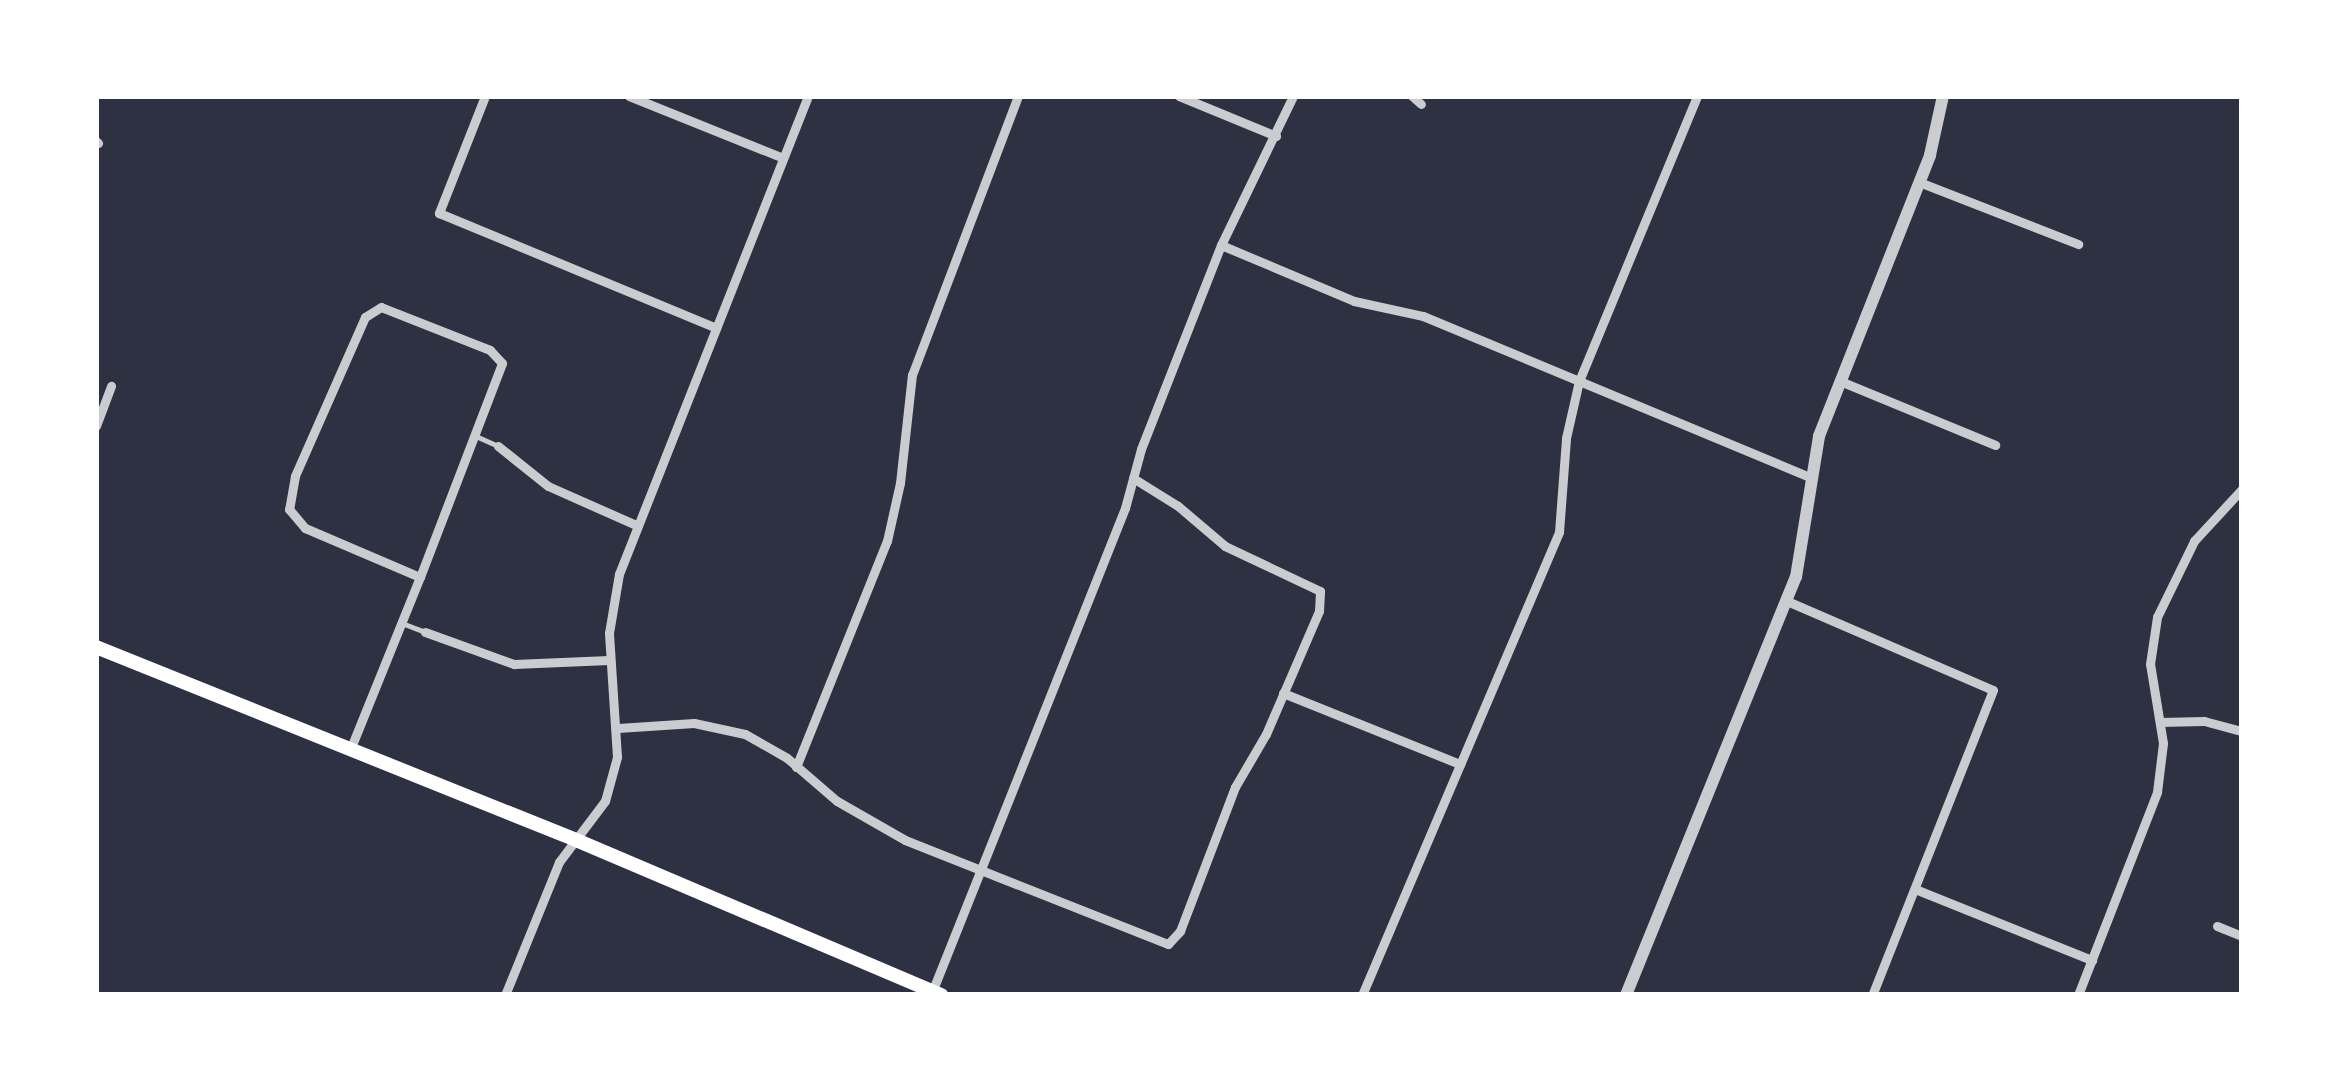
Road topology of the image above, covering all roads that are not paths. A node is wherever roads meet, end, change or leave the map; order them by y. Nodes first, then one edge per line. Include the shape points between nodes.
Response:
1 (485, 96) edge
2 (629, 96) edge
3 (808, 96) edge
4 (1018, 96) edge
5 (1179, 96) edge
6 (1293, 96) edge
7 (1697, 96) edge
8 (1943, 96) edge
9 (1276, 136) junction
10 (783, 158) junction
11 (1919, 182) junction
12 (1221, 244) junction
13 (2078, 244) dead end
14 (716, 328) junction
15 (1839, 380) junction
16 (1579, 381) junction
17 (111, 386) dead end
18 (96, 427) edge
19 (475, 435) junction
20 (498, 446) joint
21 (1995, 446) dead end
22 (1133, 478) junction
23 (1812, 478) junction
24 (2242, 489) edge
25 (637, 525) junction
26 (421, 578) junction
27 (1787, 601) junction
28 (402, 623) junction
29 (425, 632) joint
30 (96, 647) edge
31 (609, 660) junction
32 (1283, 694) junction
33 (2160, 722) junction
34 (618, 728) junction
35 (2242, 731) edge
36 (350, 750) junction
37 (1460, 764) junction
38 (796, 767) junction
39 (576, 840) junction
40 (982, 867) junction
41 (1916, 889) junction
42 (2217, 926) dead end
43 (2242, 936) edge
44 (2092, 960) junction
45 (937, 993) edge
46 (506, 995) edge
47 (1362, 995) edge
48 (1626, 995) edge
49 (1872, 995) edge
50 (2078, 995) edge

1 - 14 street via 439,213
2 - 10 street
3 - 10 street
4 - 38 street via 912,375 887,541
5 - 9 street
6 - 9 street
7 - 16 street
8 - 11 street
9 - 12 street
10 - 14 street
11 - 13 street
11 - 15 street
12 - 16 street
12 - 22 street
14 - 25 street
15 - 21 street
15 - 23 street
16 - 23 street
16 - 37 street via 1559,532
17 - 18 street
19 - 20 lane
19 - 26 street
19 - 26 street via 501,371 499,355 392,308 371,310 303,456 289,509 305,528
20 - 25 street via 548,486
22 - 32 street via 1225,546 1320,591
22 - 40 street
23 - 27 street
24 - 33 street via 2194,541 2157,617 2150,664
25 - 31 street via 613,603
26 - 28 street
27 - 41 street via 1993,690
27 - 48 street
28 - 29 lane
28 - 36 street
29 - 31 street via 514,664
30 - 36 main road
31 - 34 street
32 - 37 street
32 - 40 street via 1168,944
33 - 35 street
33 - 44 street via 2157,792
34 - 38 street via 718,725 768,745
34 - 39 street via 605,801
36 - 39 main road
37 - 47 street
38 - 40 street via 870,822
39 - 45 main road
39 - 46 street via 557,866
40 - 45 street
41 - 44 street
41 - 49 street
42 - 43 street
44 - 50 street

